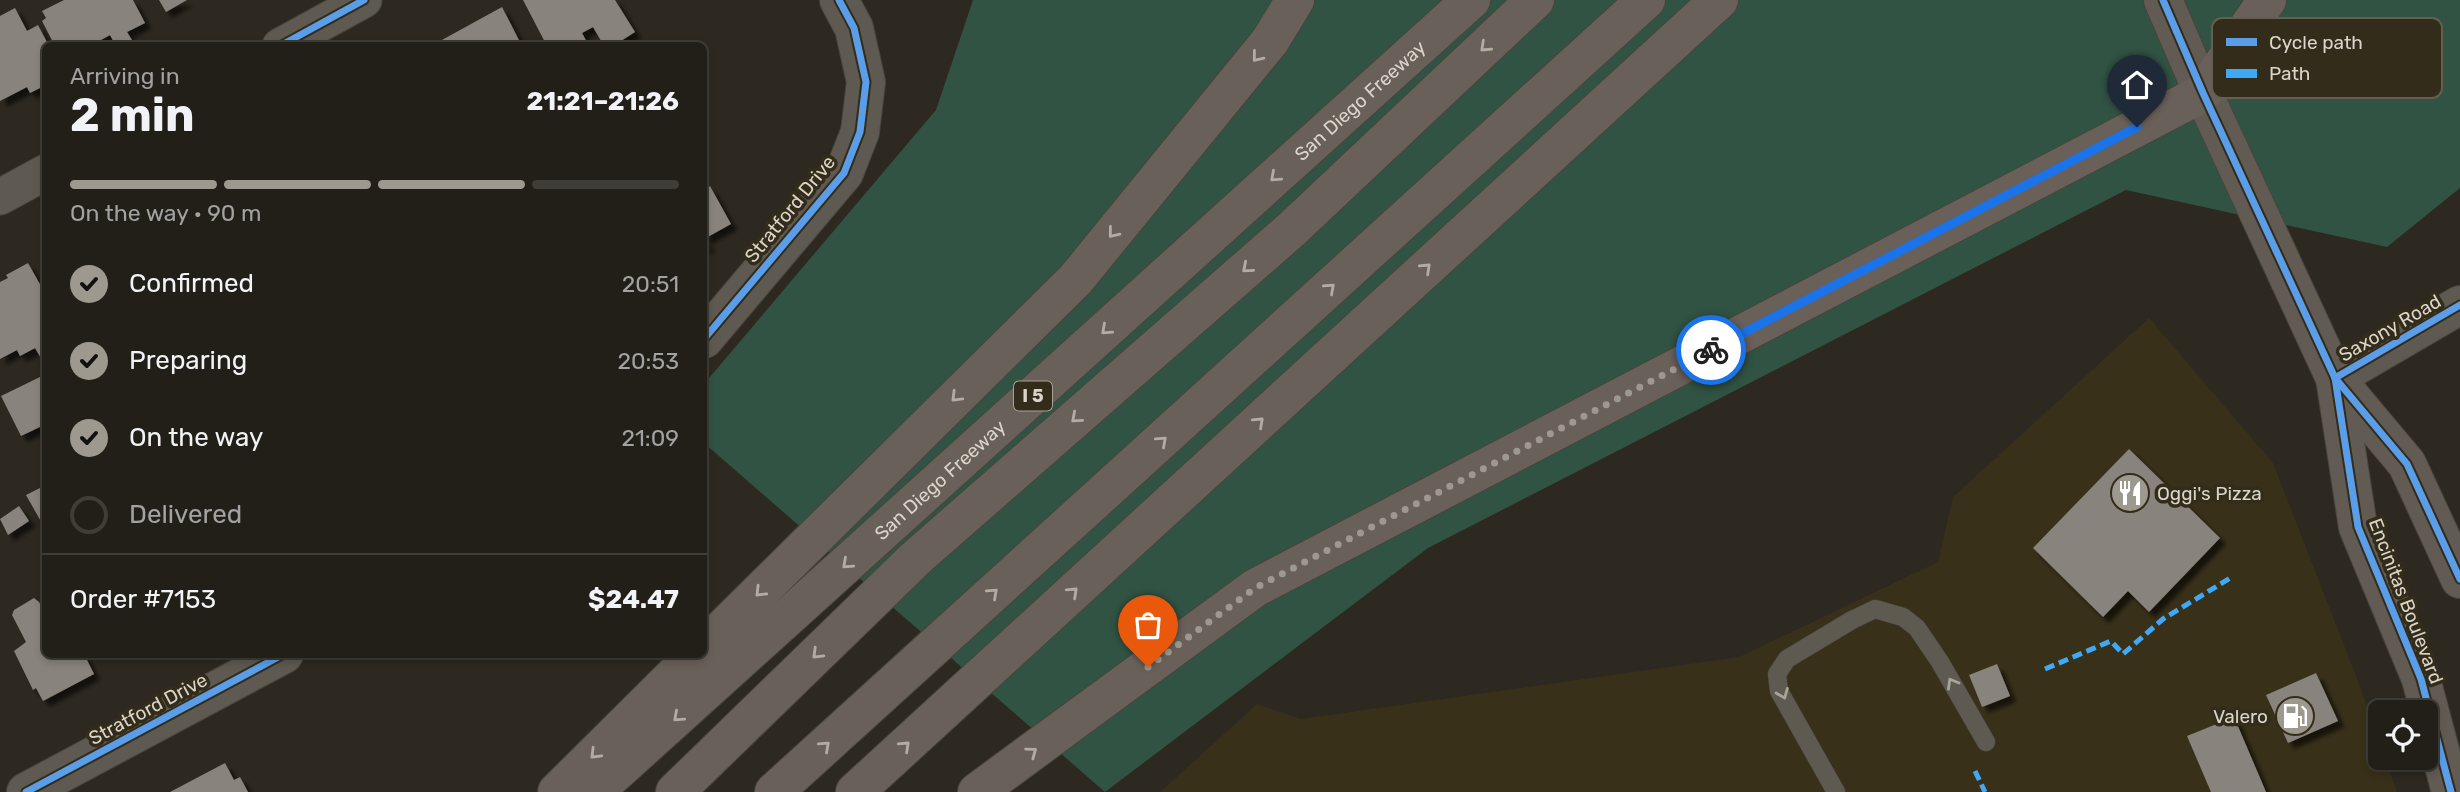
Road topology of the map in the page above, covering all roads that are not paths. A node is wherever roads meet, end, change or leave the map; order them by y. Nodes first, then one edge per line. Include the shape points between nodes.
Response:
1 (364, 0) edge
2 (839, 0) edge
3 (1295, 0) edge
4 (1471, 0) edge
5 (1535, 0) edge
6 (1646, 0) edge
7 (1718, 0) edge
8 (2163, 0) edge
9 (2267, 0) edge
10 (2255, 18) edge
11 (287, 42) edge
12 (2212, 80) edge
13 (2203, 93) junction
14 (42, 174) edge
15 (0, 197) edge
16 (2460, 305) edge
17 (707, 335) edge
18 (2335, 378) junction
19 (2460, 579) edge
20 (707, 644) edge
21 (277, 658) edge
22 (692, 658) edge
23 (1986, 742) dead end
24 (26, 792) edge
25 (557, 792) edge
26 (594, 792) edge
27 (675, 792) edge
28 (774, 792) edge
29 (855, 792) edge
30 (977, 792) edge
31 (1836, 792) edge
32 (2451, 792) edge

1 - 11 street
2 - 17 street, Stratford Drive via 854,28 866,82 860,132 844,173
3 -> 20 highway via 1270,41 1076,279
4 -> 26 highway, San Diego Freeway / I 5
5 -> 27 highway via 1292,229 916,558
28 -> 6 highway
29 -> 7 highway
8 - 13 main road, Encinitas Boulevard
9 - 10 highway
12 - 13 highway
13 - 18 main road, Encinitas Boulevard
30 -> 13 highway via 1255,588
14 - 15 street
16 - 18 street, Saxony Road
18 - 19 main road, Encinitas Boulevard via 2407,464
18 - 32 main road, Encinitas Boulevard via 2358,527 2421,678
21 - 24 street, Stratford Drive
22 -> 25 highway
23 -> 31 lane via 1917,628 1903,617 1875,609 1787,659 1777,674 1779,691

